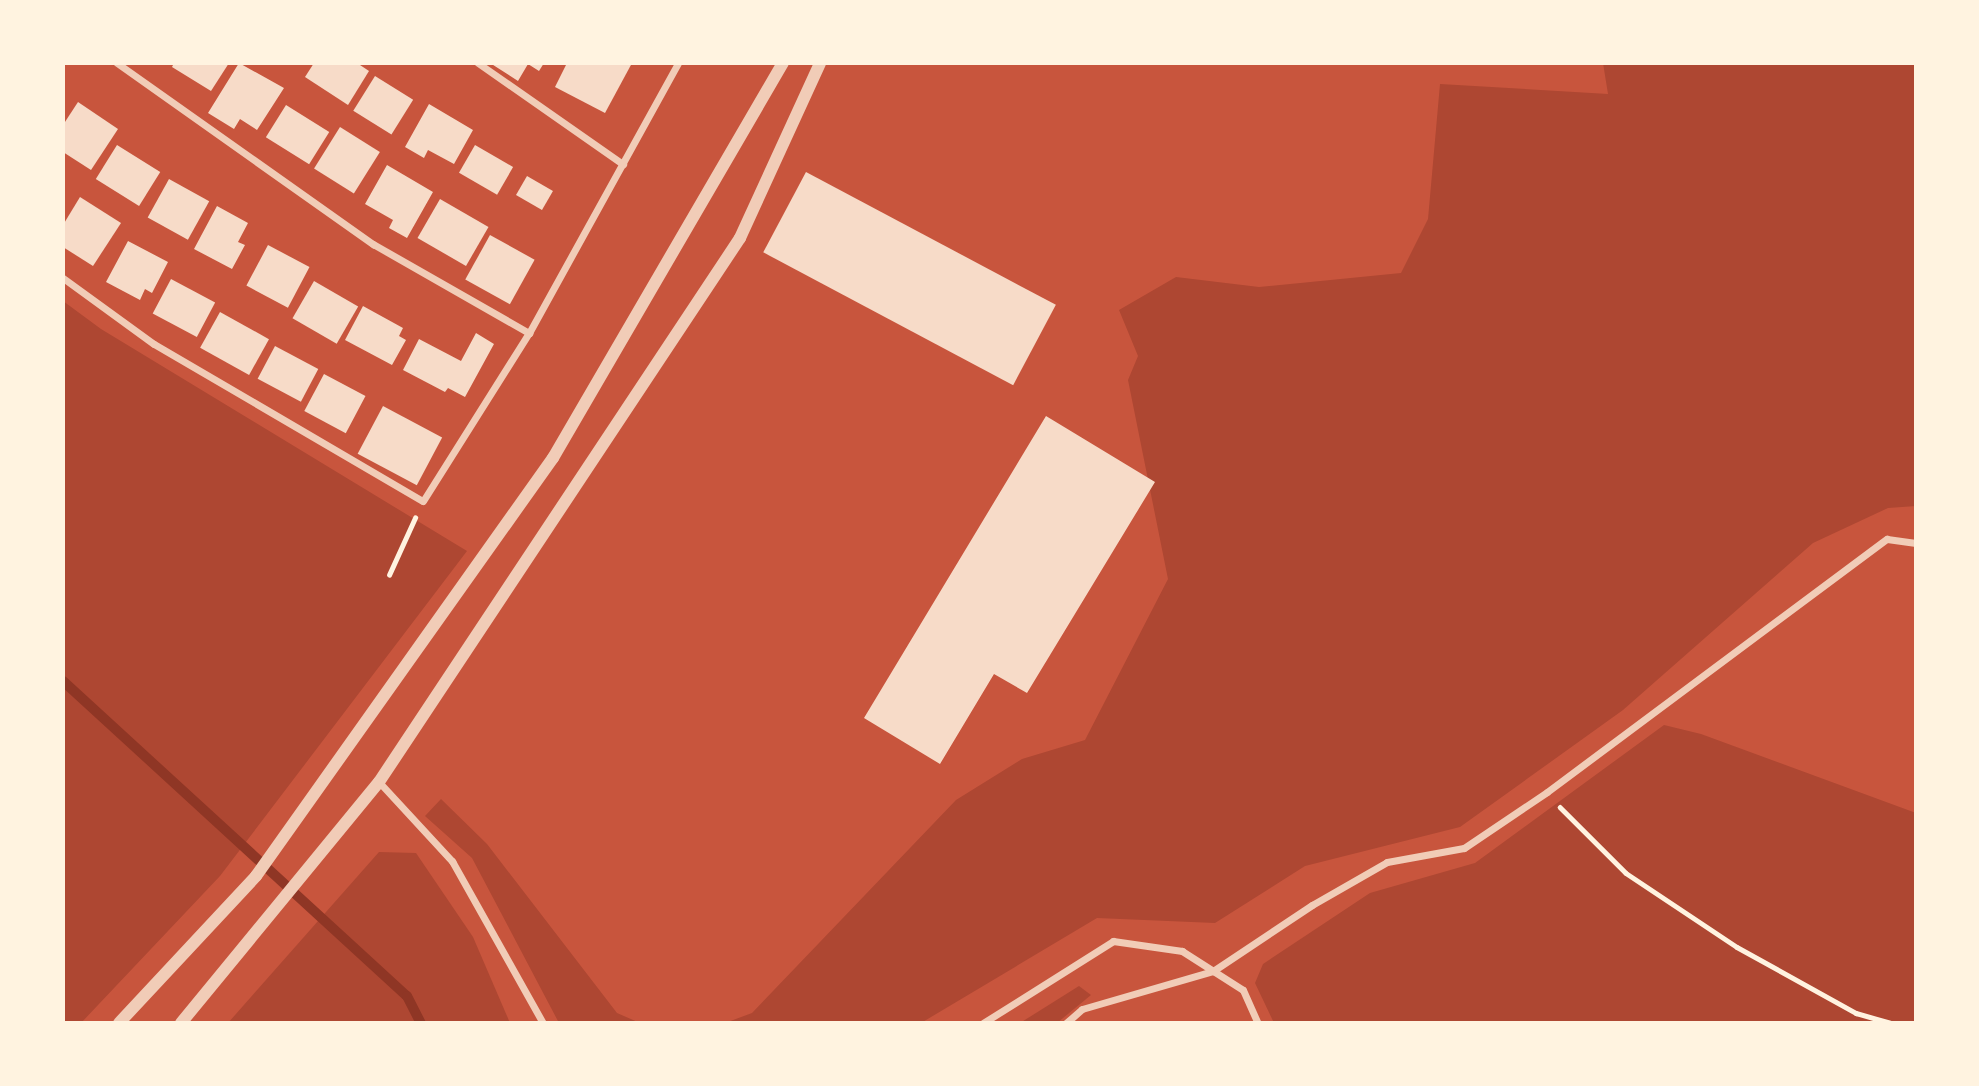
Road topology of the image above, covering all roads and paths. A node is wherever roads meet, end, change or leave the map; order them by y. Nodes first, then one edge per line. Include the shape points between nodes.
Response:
1 (117, 63) edge
2 (478, 63) edge
3 (678, 63) edge
4 (783, 63) edge
5 (820, 63) edge
6 (623, 164) junction
7 (63, 278) edge
8 (529, 333) junction
9 (423, 501) junction
10 (1916, 543) edge
11 (389, 575) dead end
12 (379, 782) junction
13 (1547, 792) junction
14 (1213, 971) junction
15 (119, 1023) edge
16 (181, 1023) edge
17 (542, 1023) edge
18 (983, 1023) edge
19 (1066, 1023) edge
20 (1258, 1023) edge
21 (1890, 1023) edge

1 - 8 street via 373,244
2 - 6 street
3 - 6 street
4 - 15 street via 553,458 256,876
5 - 12 street via 740,238
6 - 8 street
7 - 9 street via 154,344
8 - 9 street
9 - 11 path
10 - 13 street via 1887,539
12 - 16 street
12 - 17 street via 452,861
13 - 14 street via 1464,848 1387,862
13 - 21 path via 1626,873 1737,947 1856,1013
14 - 18 street via 1182,951 1113,941
14 - 19 street via 1082,1009
14 - 20 street via 1243,990

